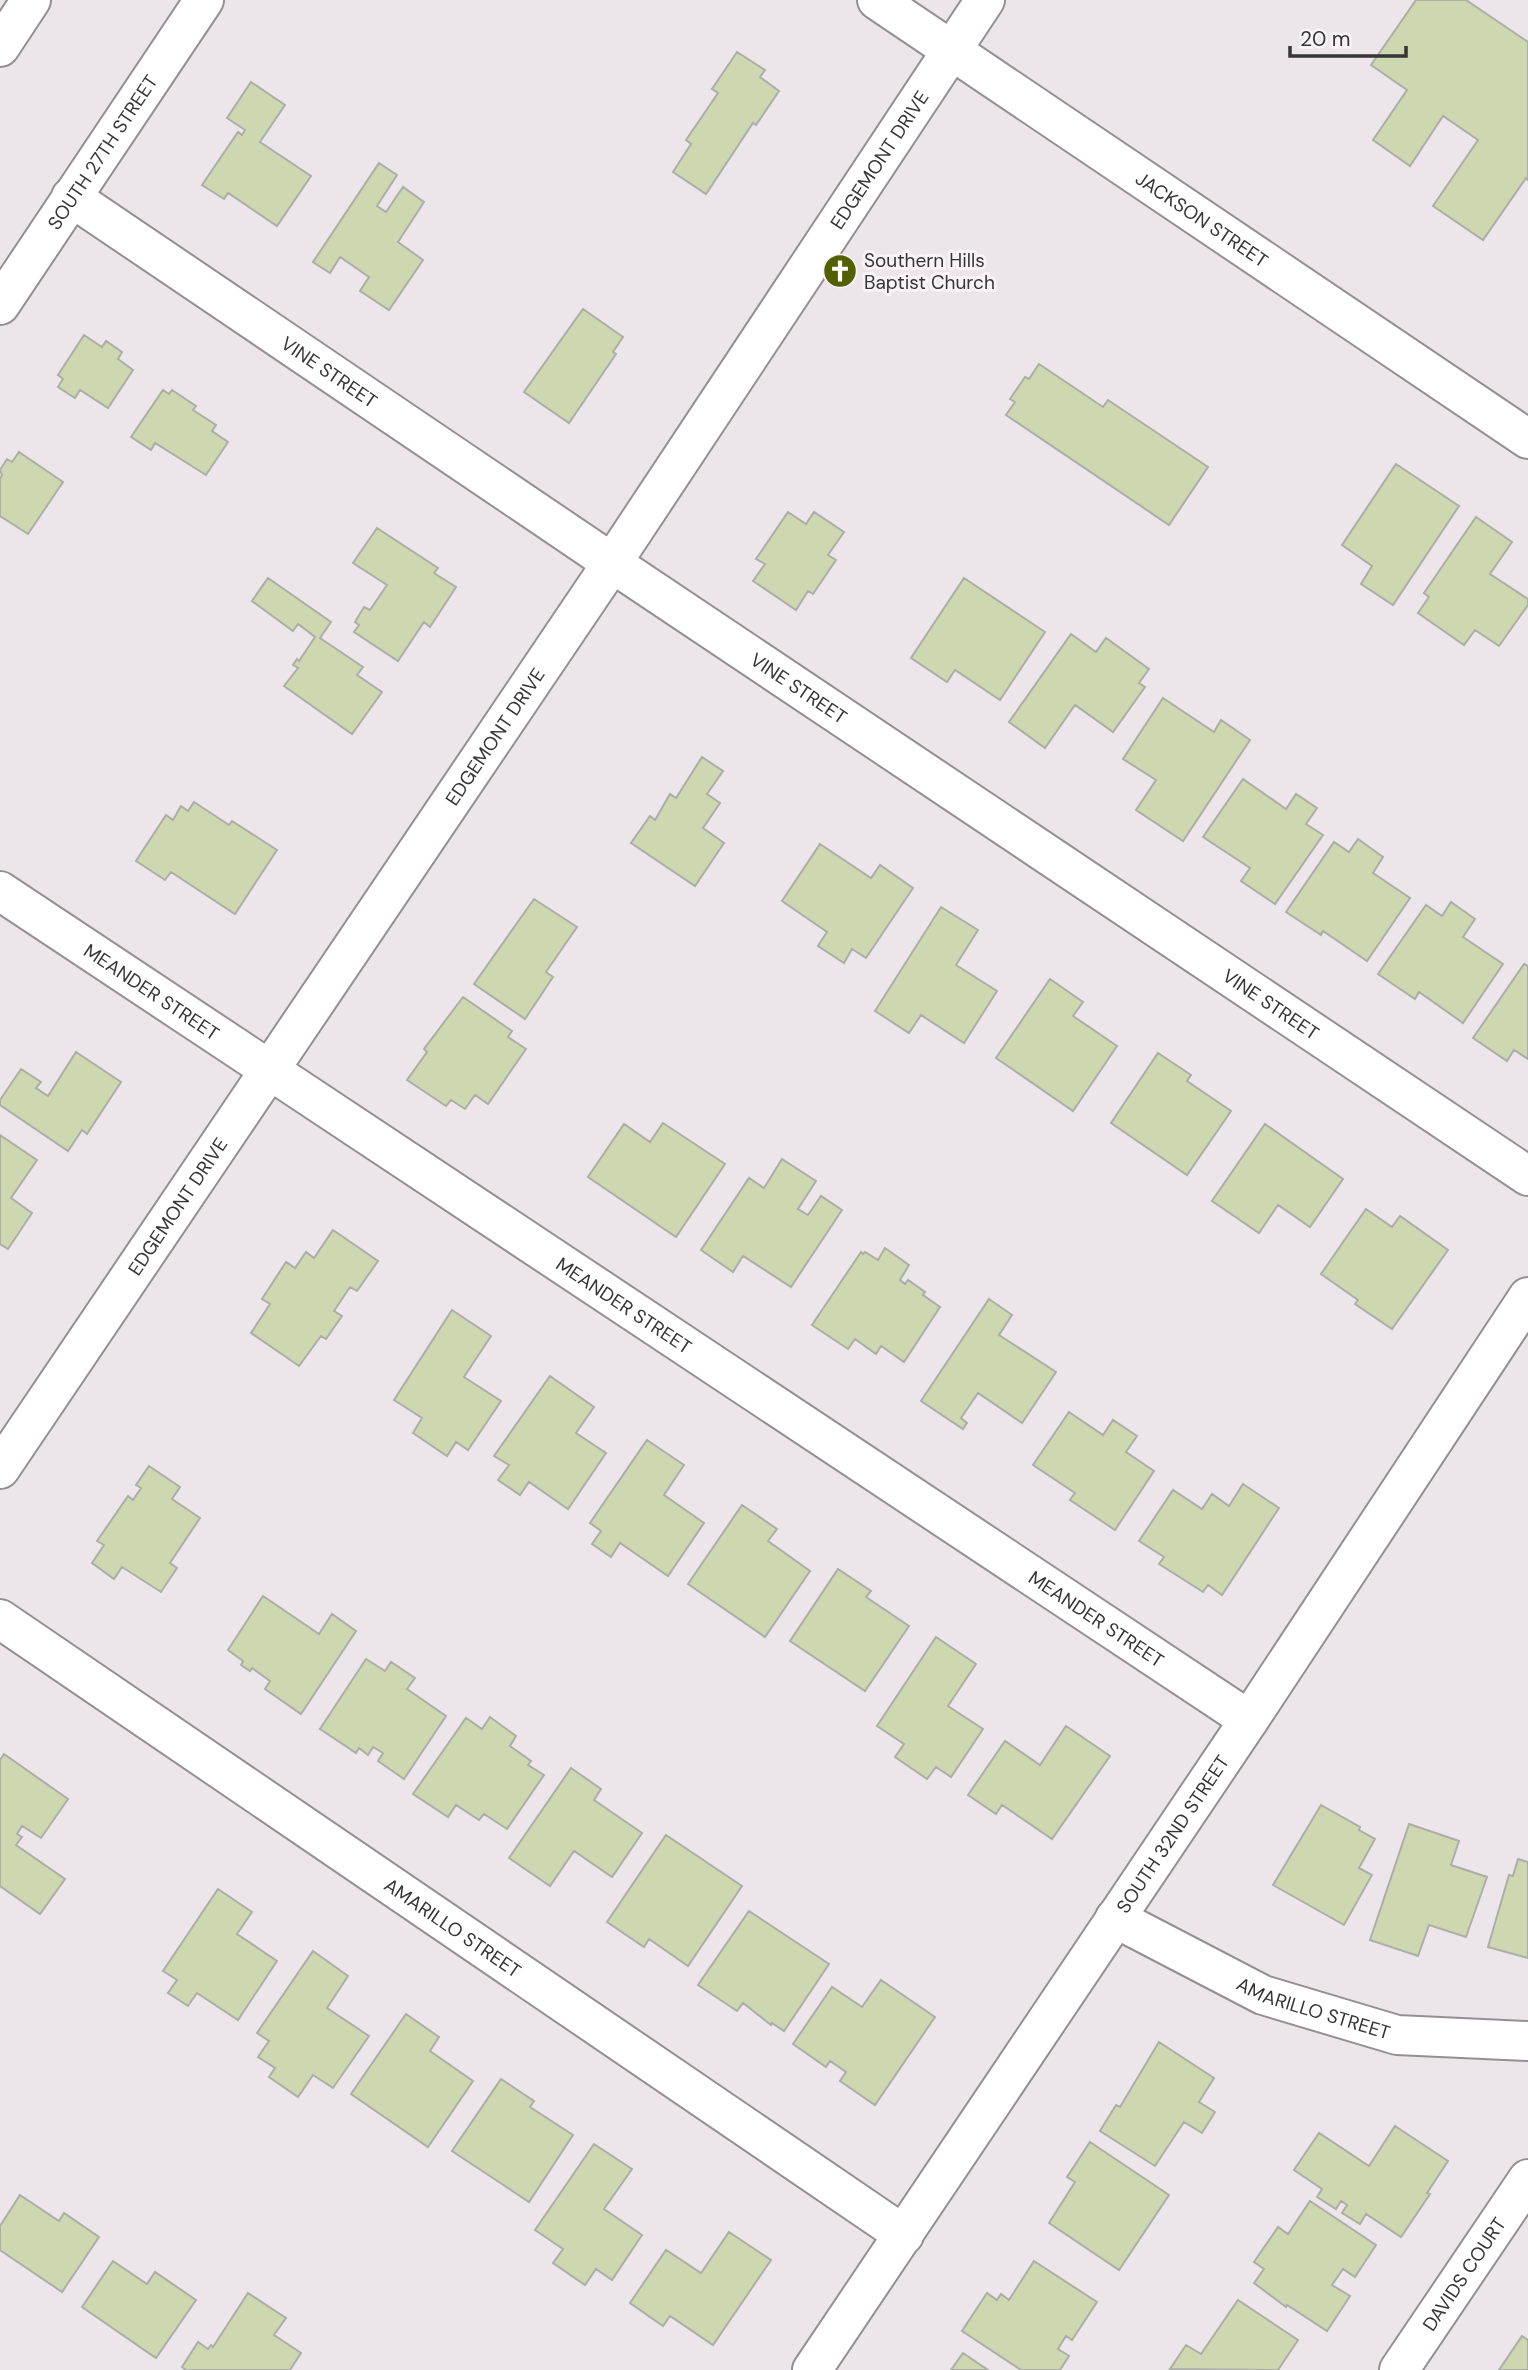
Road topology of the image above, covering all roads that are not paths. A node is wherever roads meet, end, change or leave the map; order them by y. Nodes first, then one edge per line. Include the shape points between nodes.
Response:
1 (31, 0) edge
2 (204, 0) edge
3 (877, 0) edge
4 (985, 0) edge
5 (0, 47) edge
6 (950, 50) junction
7 (71, 197) junction
8 (0, 305) edge
9 (1528, 439) edge
10 (612, 563) junction
11 (0, 891) edge
12 (269, 1070) junction
13 (1528, 1176) edge
14 (1528, 1297) edge
15 (0, 1469) edge
16 (0, 1619) edge
17 (1249, 1720) junction
18 (1115, 1918) junction
19 (1528, 2041) edge
20 (1528, 2179) edge
21 (904, 2235) junction
22 (812, 2370) edge
23 (1399, 2370) edge

1 - 5 street
2 - 7 street, SOUTH 27TH STREET
3 - 6 street, JACKSON STREET
4 - 6 street, EDGEMONT DRIVE
6 - 9 street, JACKSON STREET
6 - 10 street, EDGEMONT DRIVE
7 - 8 street, SOUTH 27TH STREET
7 - 10 street, VINE STREET
10 - 12 street, EDGEMONT DRIVE
10 - 13 street, VINE STREET
11 - 12 street, MEANDER STREET
12 - 15 street, EDGEMONT DRIVE
12 - 17 street, MEANDER STREET
14 - 17 street, SOUTH 32ND STREET
16 - 21 street, AMARILLO STREET
17 - 18 street, SOUTH 32ND STREET
18 - 19 street, AMARILLO STREET via 1263,1994 1397,2035
18 - 21 street, SOUTH 32ND STREET
20 - 23 street, DAVIDS COURT
21 - 22 street, SOUTH 32ND STREET

